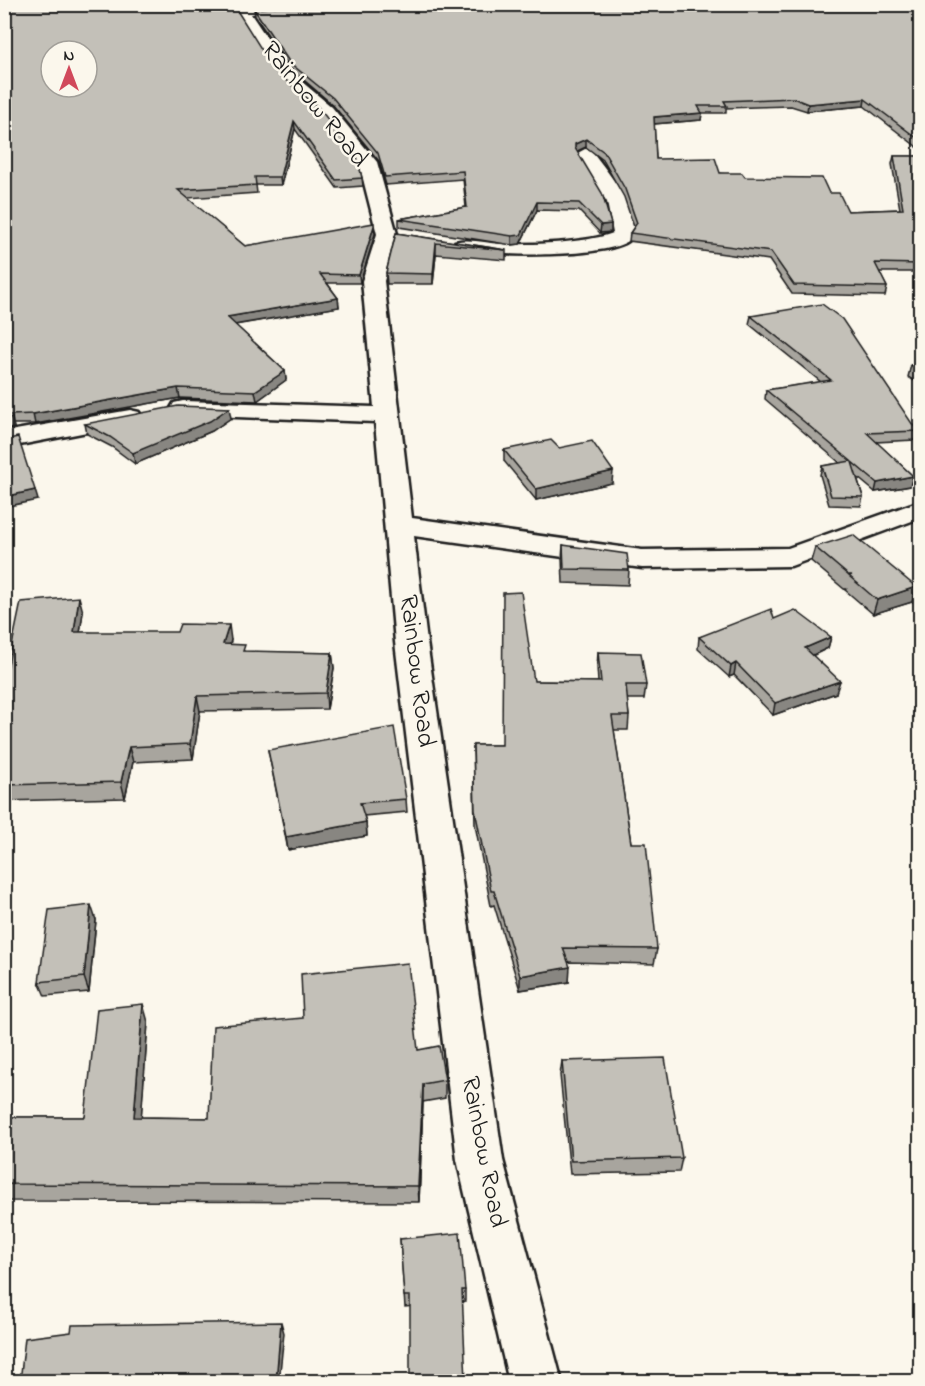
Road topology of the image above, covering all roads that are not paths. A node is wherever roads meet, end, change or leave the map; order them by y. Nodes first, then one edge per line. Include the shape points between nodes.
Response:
1 (302, 4) edge
2 (239, 8) edge
3 (585, 154) edge
4 (447, 244) edge
5 (387, 415) junction
6 (4, 440) edge
7 (921, 509) edge
8 (399, 525) junction
9 (536, 1382) edge

1 - 2 street
2 - 5 street, Rainbow Road via 284,74 326,110 368,162 396,236 373,282
3 - 4 street via 609,186 621,214 623,236 536,252 490,251
5 - 6 street via 180,407
5 - 8 street, Rainbow Road
7 - 8 street via 791,557 642,559
8 - 9 street, Rainbow Road via 480,1160

